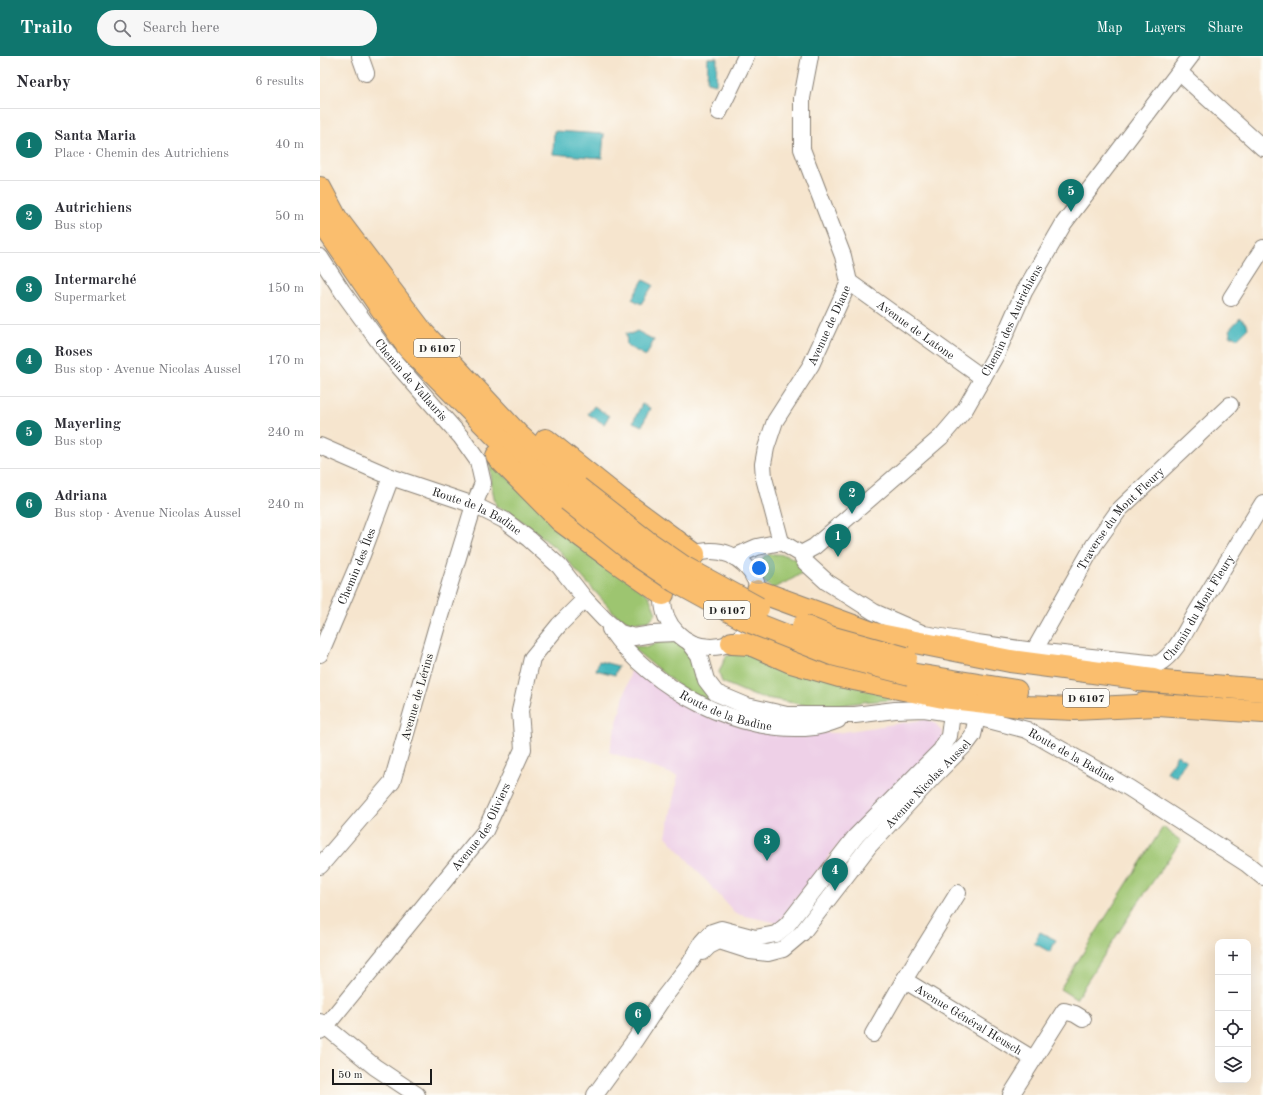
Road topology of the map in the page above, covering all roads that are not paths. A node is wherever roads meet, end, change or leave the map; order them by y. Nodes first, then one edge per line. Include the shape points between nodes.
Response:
1 (360, 56) edge
2 (746, 56) edge
3 (810, 56) edge
4 (1191, 56) edge
5 (1179, 72) junction
6 (366, 73) dead end
7 (719, 112) dead end
8 (1263, 148) edge
9 (320, 188) edge
10 (320, 219) edge
11 (1263, 248) edge
12 (320, 257) edge
13 (849, 282) junction
14 (1231, 298) dead end
15 (416, 340) junction
16 (983, 378) junction
17 (1230, 405) dead end
18 (320, 446) edge
19 (391, 477) junction
20 (1263, 503) edge
21 (474, 505) junction
22 (781, 542) junction
23 (757, 546) junction
24 (694, 554) junction
25 (801, 554) junction
26 (734, 557) junction
27 (747, 568) junction
28 (758, 591) junction
29 (663, 594) junction
30 (585, 599) junction
31 (666, 617) junction
32 (604, 619) junction
33 (677, 633) junction
34 (652, 634) junction
35 (690, 643) junction
36 (722, 645) junction
37 (1034, 650) junction
38 (320, 654) edge
39 (911, 667) junction
40 (702, 668) junction
41 (1153, 680) junction
42 (1263, 690) edge
43 (1157, 705) junction
44 (1263, 712) edge
45 (952, 713) junction
46 (855, 716) junction
47 (977, 717) junction
48 (856, 836) junction
49 (869, 846) junction
50 (320, 866) edge
51 (1263, 877) edge
52 (958, 893) dead end
53 (689, 965) junction
54 (904, 980) junction
55 (1083, 1019) dead end
56 (322, 1027) edge
57 (873, 1034) dead end
58 (1034, 1059) junction
59 (417, 1095) edge
60 (595, 1095) edge
61 (1011, 1095) edge

1 - 6 street
2 - 7 street
3 - 13 street, Avenue de Diane via 802,98 802,149 843,256
4 - 5 street, Chemin des Autrichiens
5 - 8 street
5 - 16 street, Chemin des Autrichiens via 1064,223 1024,292
9 - 15 highway, D 6107 via 336,218
10 - 15 highway, D 6107
11 - 14 street
12 - 21 street, Chemin de Vallauris via 387,353 461,437 478,461 483,483
13 - 16 street, Avenue de Latone
13 - 22 street, Avenue de Diane via 811,364 776,421 766,448 764,478
15 - 24 highway via 492,395 567,458
15 - 29 highway via 499,458 561,520
15 - 39 highway, D 6107, bridge via 518,435 573,494 685,568 752,606
16 - 25 street, Chemin des Autrichiens via 965,409 941,437 814,547
17 - 37 street, Traverse du Mont Fleury via 1119,510 1094,545
18 - 19 street, Route de la Badine
19 - 21 street, Route de la Badine
19 - 38 street, Chemin des Îles via 362,555
20 - 37 street, Chemin du Mont Fleury via 1173,652 1166,659 1158,664
21 - 30 street, Route de la Badine via 504,520 529,538 559,566
21 - 50 street, Avenue de Lérins via 392,782
22 - 23 street
22 - 25 street
23 - 26 street
23 - 27 street via 750,556
24 - 26 street via 708,551
24 - 29 street via 682,560 673,570 666,581
25 - 37 street via 805,562 827,582 874,612 924,634
26 - 27 street
27 - 28 street via 754,578
28 - 36 street via 754,621 745,634
28 - 41 highway via 875,634 1010,661
29 - 31 street
30 - 32 street, Route de la Badine
30 - 56 street, Avenue des Oliviers via 559,624 532,658 520,711 523,749 485,831
31 - 33 street
31 - 34 street
32 - 34 street, Route de la Badine via 620,632 634,637
32 - 46 street, Route de la Badine via 628,652 666,684 698,704 730,717 765,725 815,727
33 - 34 street, Route de la Badine
33 - 35 street
35 - 36 street via 701,646
35 - 40 street, Route de la Badine via 700,655
36 - 40 street
36 - 43 highway via 750,644 791,662 839,676 943,697 1027,707 1075,709
39 - 41 highway, D 6107 via 1030,677
39 - 43 highway, D 6107 via 1031,693
40 - 46 street, Route de la Badine via 706,680 716,693 747,706 787,715
41 - 42 highway, D 6107
43 - 44 highway, D 6107
45 - 46 street, Route de la Badine via 924,709
45 - 47 street, Route de la Badine
45 - 48 street, Avenue Nicolas Aussel via 949,736 941,750
47 - 49 street, Avenue Nicolas Aussel via 973,735 968,743
47 - 51 street, Route de la Badine via 1027,730 1129,788
48 - 49 street
48 - 53 street, Avenue Nicolas Aussel via 788,925 776,934 755,938 721,929 712,932
49 - 53 street, Avenue Nicolas Aussel via 802,932 783,949 768,953 720,941 709,946
52 - 54 street, Avenue Général Heusch
53 - 60 street, Avenue Nicolas Aussel
54 - 57 street, Avenue Général Heusch
54 - 58 street, Avenue Général Heusch
55 - 58 street, Avenue Général Heusch via 1064,1012
56 - 59 street
58 - 61 street, Avenue Général Heusch

